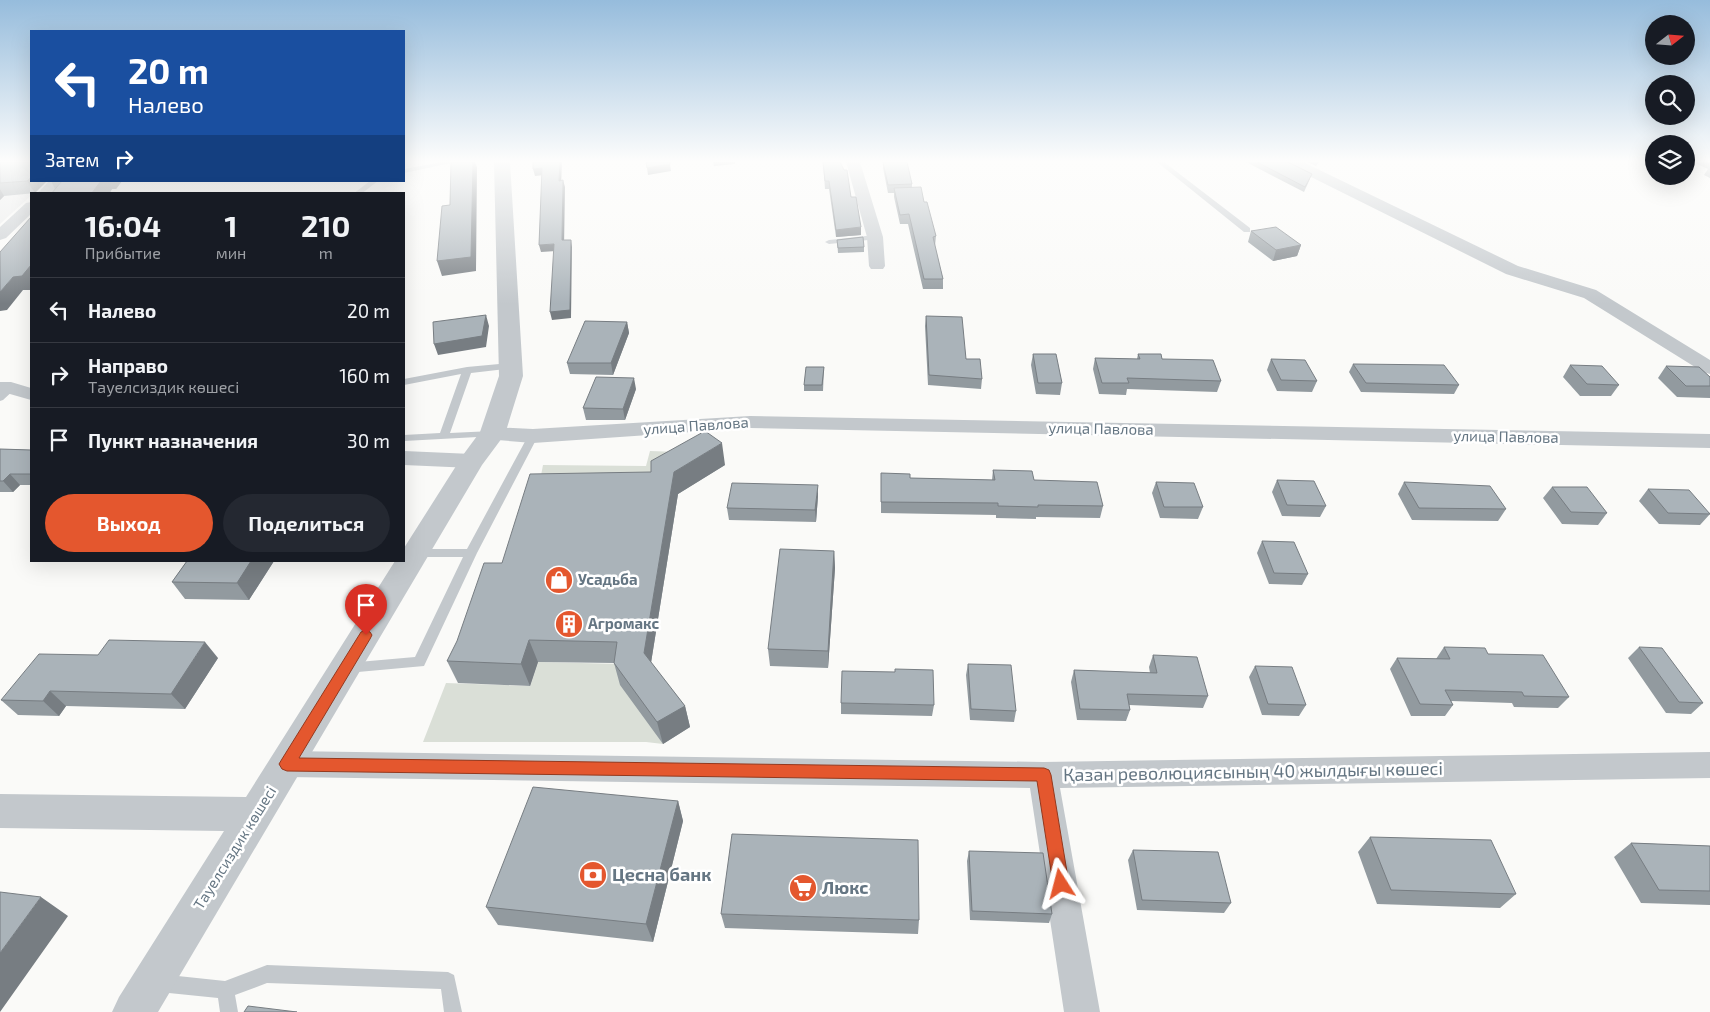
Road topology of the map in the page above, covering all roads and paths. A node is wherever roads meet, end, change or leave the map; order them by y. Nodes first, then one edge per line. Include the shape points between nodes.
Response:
1 (28, 209) edge
2 (506, 209) edge
3 (867, 209) edge
4 (1220, 209) edge
5 (1388, 209) edge
6 (1247, 230) dead end
7 (0, 236) edge
8 (875, 237) junction
9 (829, 242) dead end
10 (877, 266) dead end
11 (511, 366) junction
12 (1710, 368) edge
13 (467, 370) junction
14 (405, 382) edge
15 (4, 391) edge
16 (30, 394) edge
17 (492, 434) junction
18 (444, 436) junction
19 (533, 436) junction
20 (405, 438) edge
21 (1710, 441) edge
22 (405, 458) edge
23 (472, 461) junction
24 (416, 553) junction
25 (471, 554) junction
26 (345, 668) junction
27 (287, 764) junction
28 (1710, 765) edge
29 (1044, 775) junction
30 (0, 811) edge
31 (257, 814) junction
32 (225, 990) junction
33 (143, 997) edge
34 (229, 1012) edge
35 (452, 1012) edge
36 (1082, 1012) edge

1 - 7 street
2 - 11 street, Тауелсиздик көшесі
3 - 8 street
4 - 6 lane
5 - 12 street via 1512,270 1590,294
8 - 9 lane
8 - 10 street
11 - 13 lane
11 - 17 street, Тауелсиздик көшесі via 504,402
13 - 14 lane
13 - 18 lane
15 - 16 street
17 - 18 lane
17 - 19 street, улица Павлова
17 - 23 street, Тауелсиздик көшесі
18 - 20 lane
19 - 21 street, улица Павлова via 750,422
19 - 25 lane
22 - 23 street
23 - 24 street, Тауелсиздик көшесі
24 - 25 lane
24 - 26 street, Тауелсиздик көшесі
25 - 26 lane via 419,662
26 - 27 street, Тауелсиздик көшесі
27 - 29 street, Қазан революциясының 40 жылдығы көшесі
27 - 31 street, Тауелсиздик көшесі
28 - 29 street, Қазан революциясының 40 жылдығы көшесі
29 - 36 street
30 - 31 street
31 - 33 street, Тауелсиздик көшесі
32 - 33 lane
32 - 34 lane
32 - 35 lane via 267,974 448,981

